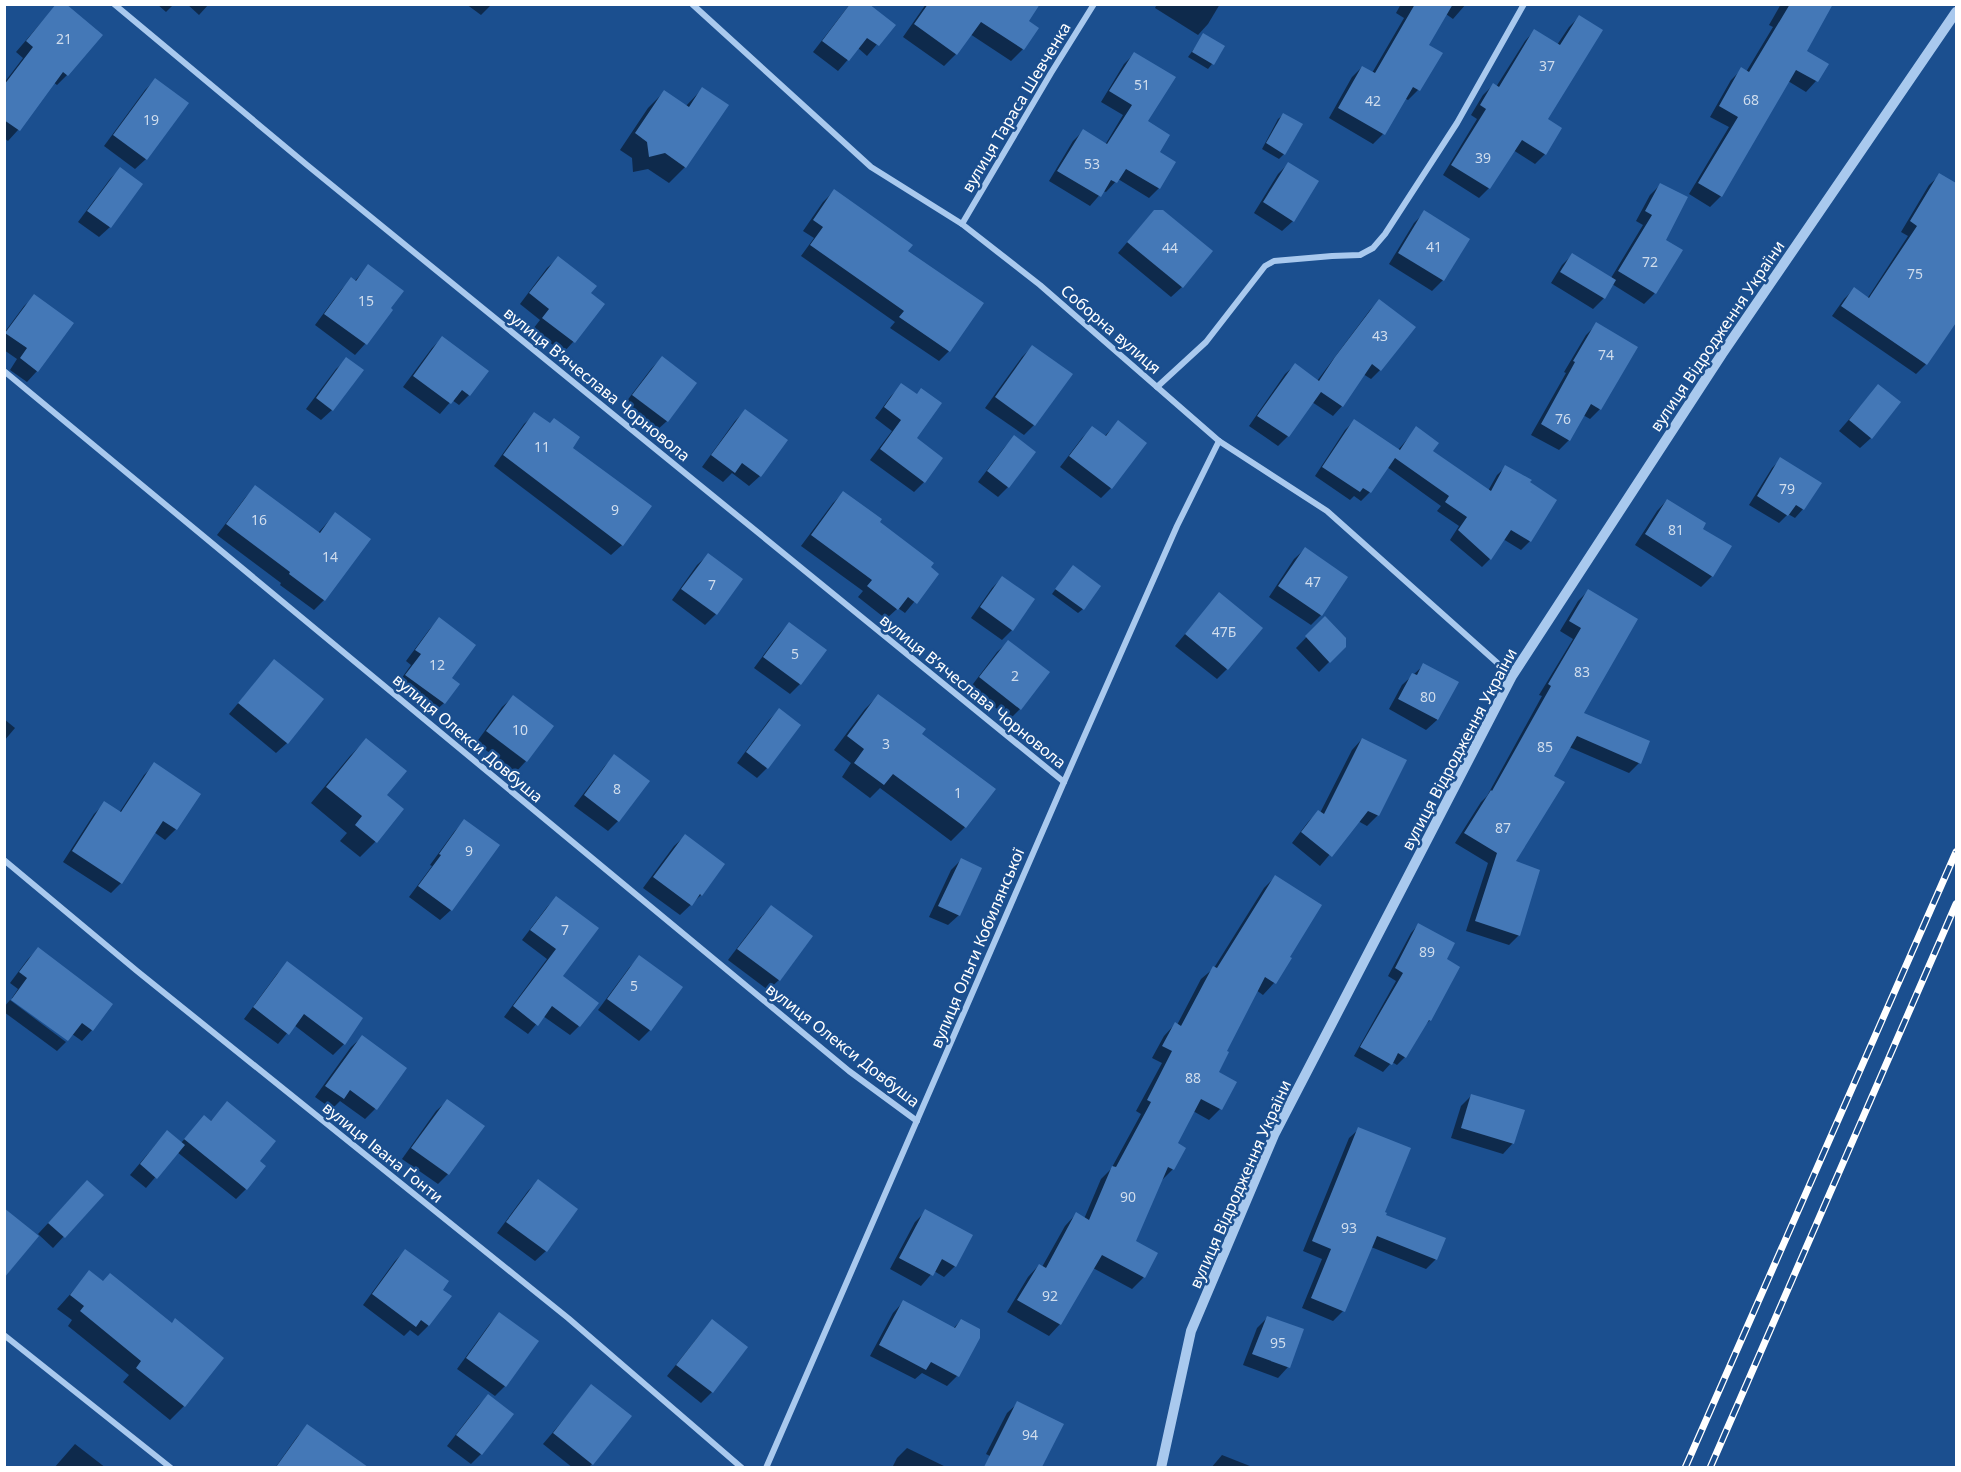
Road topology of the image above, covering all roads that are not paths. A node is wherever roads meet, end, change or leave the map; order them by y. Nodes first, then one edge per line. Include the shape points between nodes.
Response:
1 (114, 4) edge
2 (692, 4) edge
3 (1094, 4) edge
4 (1524, 4) edge
5 (1956, 12) edge
6 (962, 224) junction
7 (4, 371) edge
8 (1157, 387) junction
9 (1219, 441) junction
10 (1512, 676) junction
11 (1064, 782) junction
12 (4, 860) edge
13 (917, 1121) junction
14 (4, 1335) edge
15 (171, 1467) edge
16 (742, 1467) edge
17 (766, 1467) edge
18 (1161, 1467) edge

1 - 11 street, вулиця Вʼячеслава Чорновола
2 - 6 street, Соборна вулиця via 871,167
3 - 6 street, вулиця Тараса Шевченка
4 - 8 street via 1457,123 1373,248 1360,255 1274,261 1265,266 1206,342
5 - 10 street, вулиця Відродження України via 1722,354
6 - 8 street, Соборна вулиця via 1040,285
7 - 13 street, вулиця Олекси Довбуша via 833,1058
8 - 9 street, Соборна вулиця
9 - 10 street, Соборна вулиця via 1327,511
9 - 11 street, вулиця Ольги Кобилянської via 1177,526
10 - 18 street, вулиця Відродження України via 1275,1135 1191,1331
11 - 13 street, вулиця Ольги Кобилянської
12 - 16 street, вулиця Івана Ґонти via 568,1318
13 - 17 street, вулиця Ольги Кобилянської
14 - 15 street

